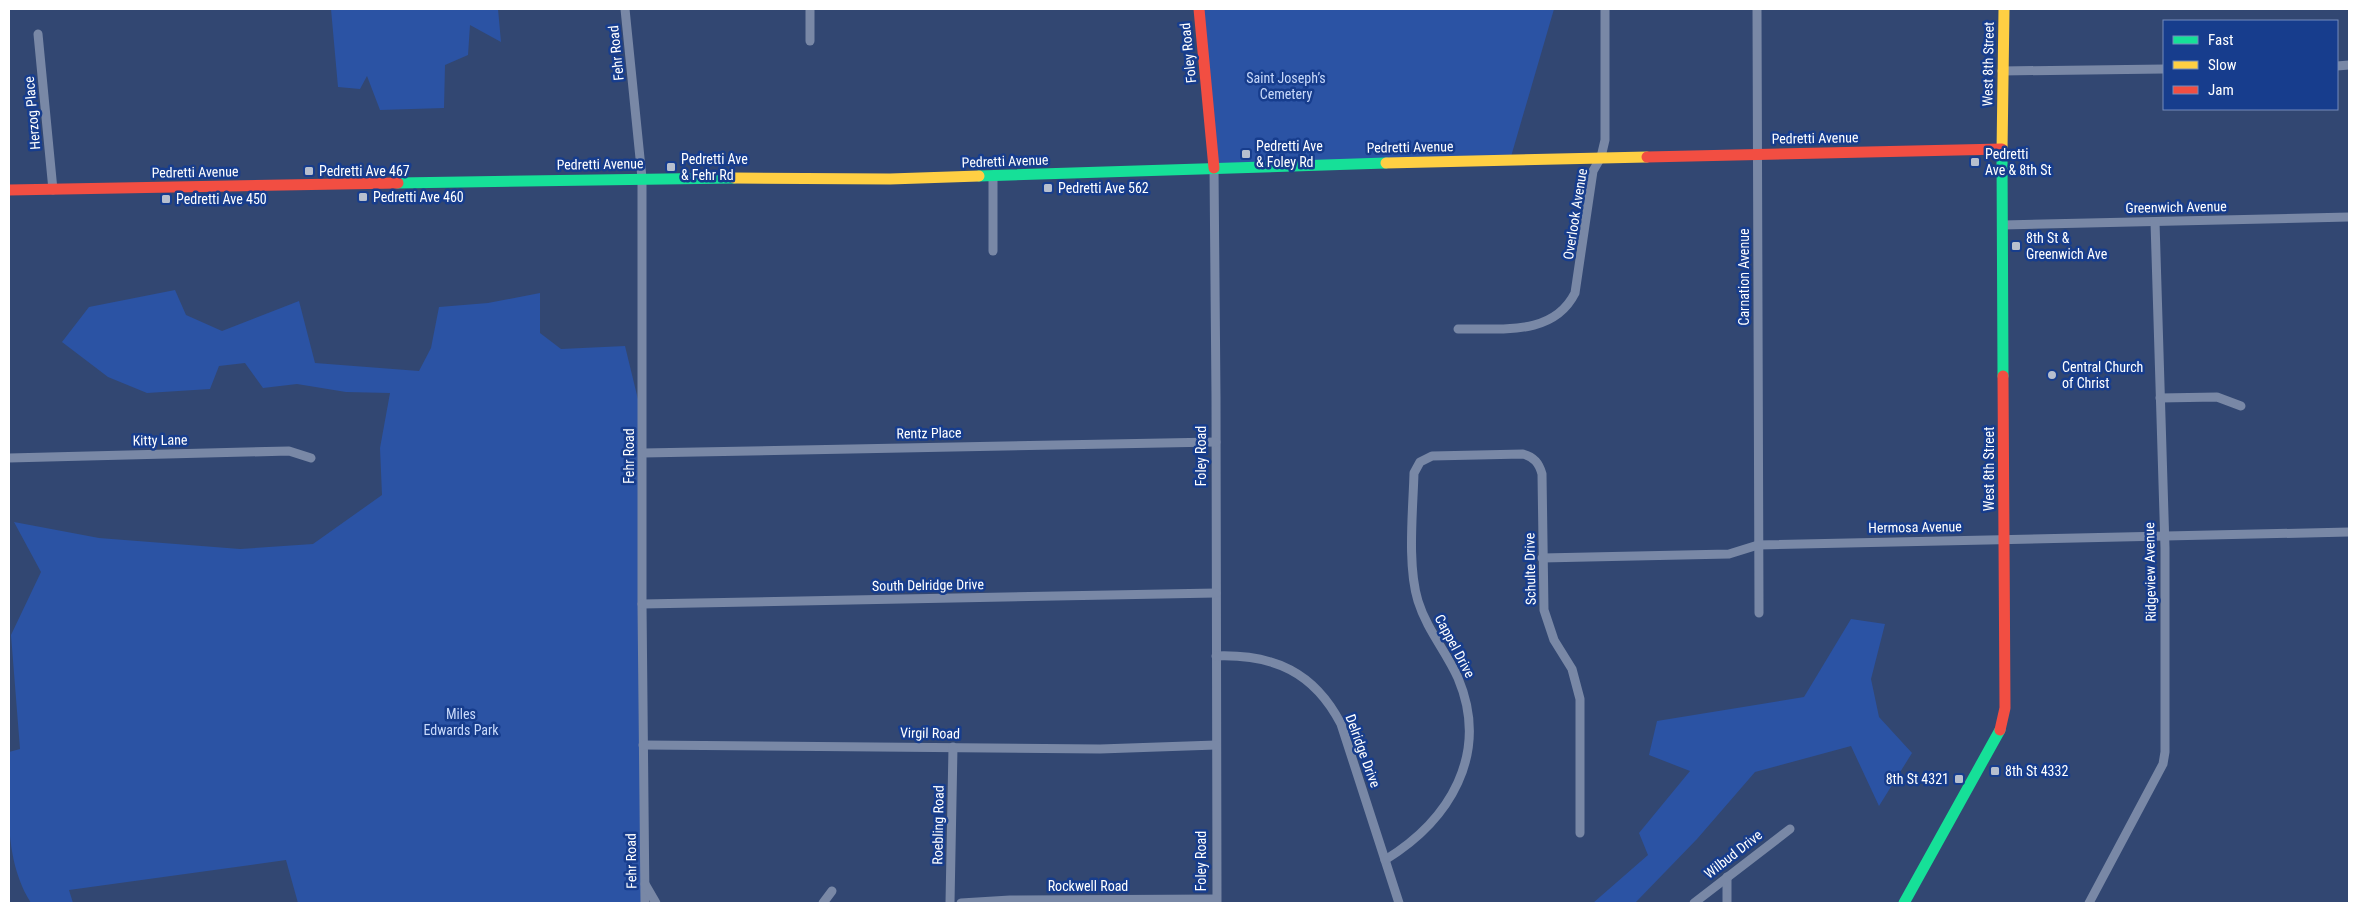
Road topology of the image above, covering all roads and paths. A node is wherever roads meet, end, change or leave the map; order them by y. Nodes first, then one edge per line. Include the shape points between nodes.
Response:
1 (625, 9) edge
2 (810, 9) edge
3 (1199, 9) edge
4 (1604, 9) edge
5 (1757, 9) edge
6 (2004, 9) edge
7 (38, 34) dead end
8 (810, 41) dead end
9 (2163, 69) edge
10 (2002, 71) junction
11 (2002, 149) junction
12 (1758, 154) junction
13 (1601, 158) junction
14 (1214, 168) junction
15 (993, 177) junction
16 (642, 178) junction
17 (9, 190) edge
18 (53, 190) junction
19 (2349, 218) edge
20 (2155, 222) junction
21 (2003, 225) junction
22 (992, 251) dead end
23 (1458, 329) dead end
24 (2160, 398) junction
25 (2241, 406) dead end
26 (1216, 442) junction
27 (643, 453) junction
28 (9, 458) edge
29 (311, 458) dead end
30 (1414, 473) joint
31 (2349, 532) edge
32 (2163, 536) junction
33 (2004, 539) junction
34 (1758, 545) junction
35 (1542, 558) junction
36 (1216, 593) junction
37 (642, 604) junction
38 (1759, 613) dead end
39 (1216, 656) junction
40 (1216, 744) junction
41 (643, 745) junction
42 (953, 747) junction
43 (1790, 829) dead end
44 (1580, 833) dead end
45 (1385, 860) junction
46 (1727, 877) junction
47 (645, 884) junction
48 (832, 891) dead end
49 (1216, 901) edge
50 (645, 903) edge
51 (656, 903) edge
52 (823, 903) edge
53 (950, 903) edge
54 (961, 903) edge
55 (1400, 903) edge
56 (1694, 903) edge
57 (1727, 903) edge
58 (1904, 903) edge
59 (2089, 903) edge

1 - 16 street, Fehr Road
2 - 8 street
3 - 14 street, Foley Road
4 - 13 street, Overlook Avenue via 1605,140
5 - 12 street, Carnation Avenue
6 - 10 street, West 8th Street
7 - 18 street, Herzog Place
9 - 10 street
10 - 11 street, West 8th Street
11 - 12 street, Pedretti Avenue
11 - 21 street, West 8th Street
12 - 13 street, Pedretti Avenue
12 - 34 street, Carnation Avenue
13 - 14 street, Pedretti Avenue
13 - 23 street, Overlook Avenue via 1594,171 1578,284 1566,308 1552,320 1530,327
14 - 15 street, Pedretti Avenue
14 - 26 street, Foley Road
15 - 16 street, Pedretti Avenue
15 - 22 street
16 - 18 street, Pedretti Avenue
16 - 27 street, Fehr Road
17 - 18 street, Pedretti Avenue
19 - 20 street, Greenwich Avenue
20 - 21 street, Greenwich Avenue
20 - 24 street, Ridgeview Avenue
21 - 33 street, West 8th Street
24 - 25 street via 2217,397
24 - 32 street, Ridgeview Avenue
26 - 27 street, Rentz Place
26 - 36 street, Foley Road
27 - 37 street, Fehr Road
28 - 29 street, Kitty Lane via 289,451
30 - 35 street, Schulte Drive via 1420,462 1432,456 1530,456 1536,460 1542,474
30 - 45 street, Cappel Drive via 1413,564 1417,599 1432,634 1459,680 1467,711 1468,747 1459,781 1444,808 1417,838
31 - 32 street, Hermosa Avenue
32 - 33 street, Hermosa Avenue
32 - 59 street, Ridgeview Avenue via 2163,764
33 - 34 street, Hermosa Avenue
33 - 58 street, West 8th Street via 2004,719
34 - 35 street, Hermosa Avenue via 1729,554
34 - 38 street, Carnation Avenue
35 - 44 street, Schulte Drive via 1542,597 1547,623 1572,669 1580,699
36 - 37 street, South Delridge Drive
36 - 39 street, Foley Road
37 - 41 street, Fehr Road
39 - 40 street, Foley Road
39 - 45 street, Delridge Drive via 1247,656 1277,663 1305,678 1327,701 1341,724
40 - 42 street, Virgil Road via 1100,749
40 - 49 street, Foley Road
41 - 42 street, Virgil Road
41 - 47 street, Fehr Road
42 - 53 street, Roebling Road
43 - 46 street, Wilbud Drive
45 - 55 street, Delridge Drive
46 - 56 street, Wilbud Drive
46 - 57 street
47 - 50 street, Fehr Road
47 - 51 street
48 - 52 street
49 - 54 street, Rockwell Road via 1010,900

